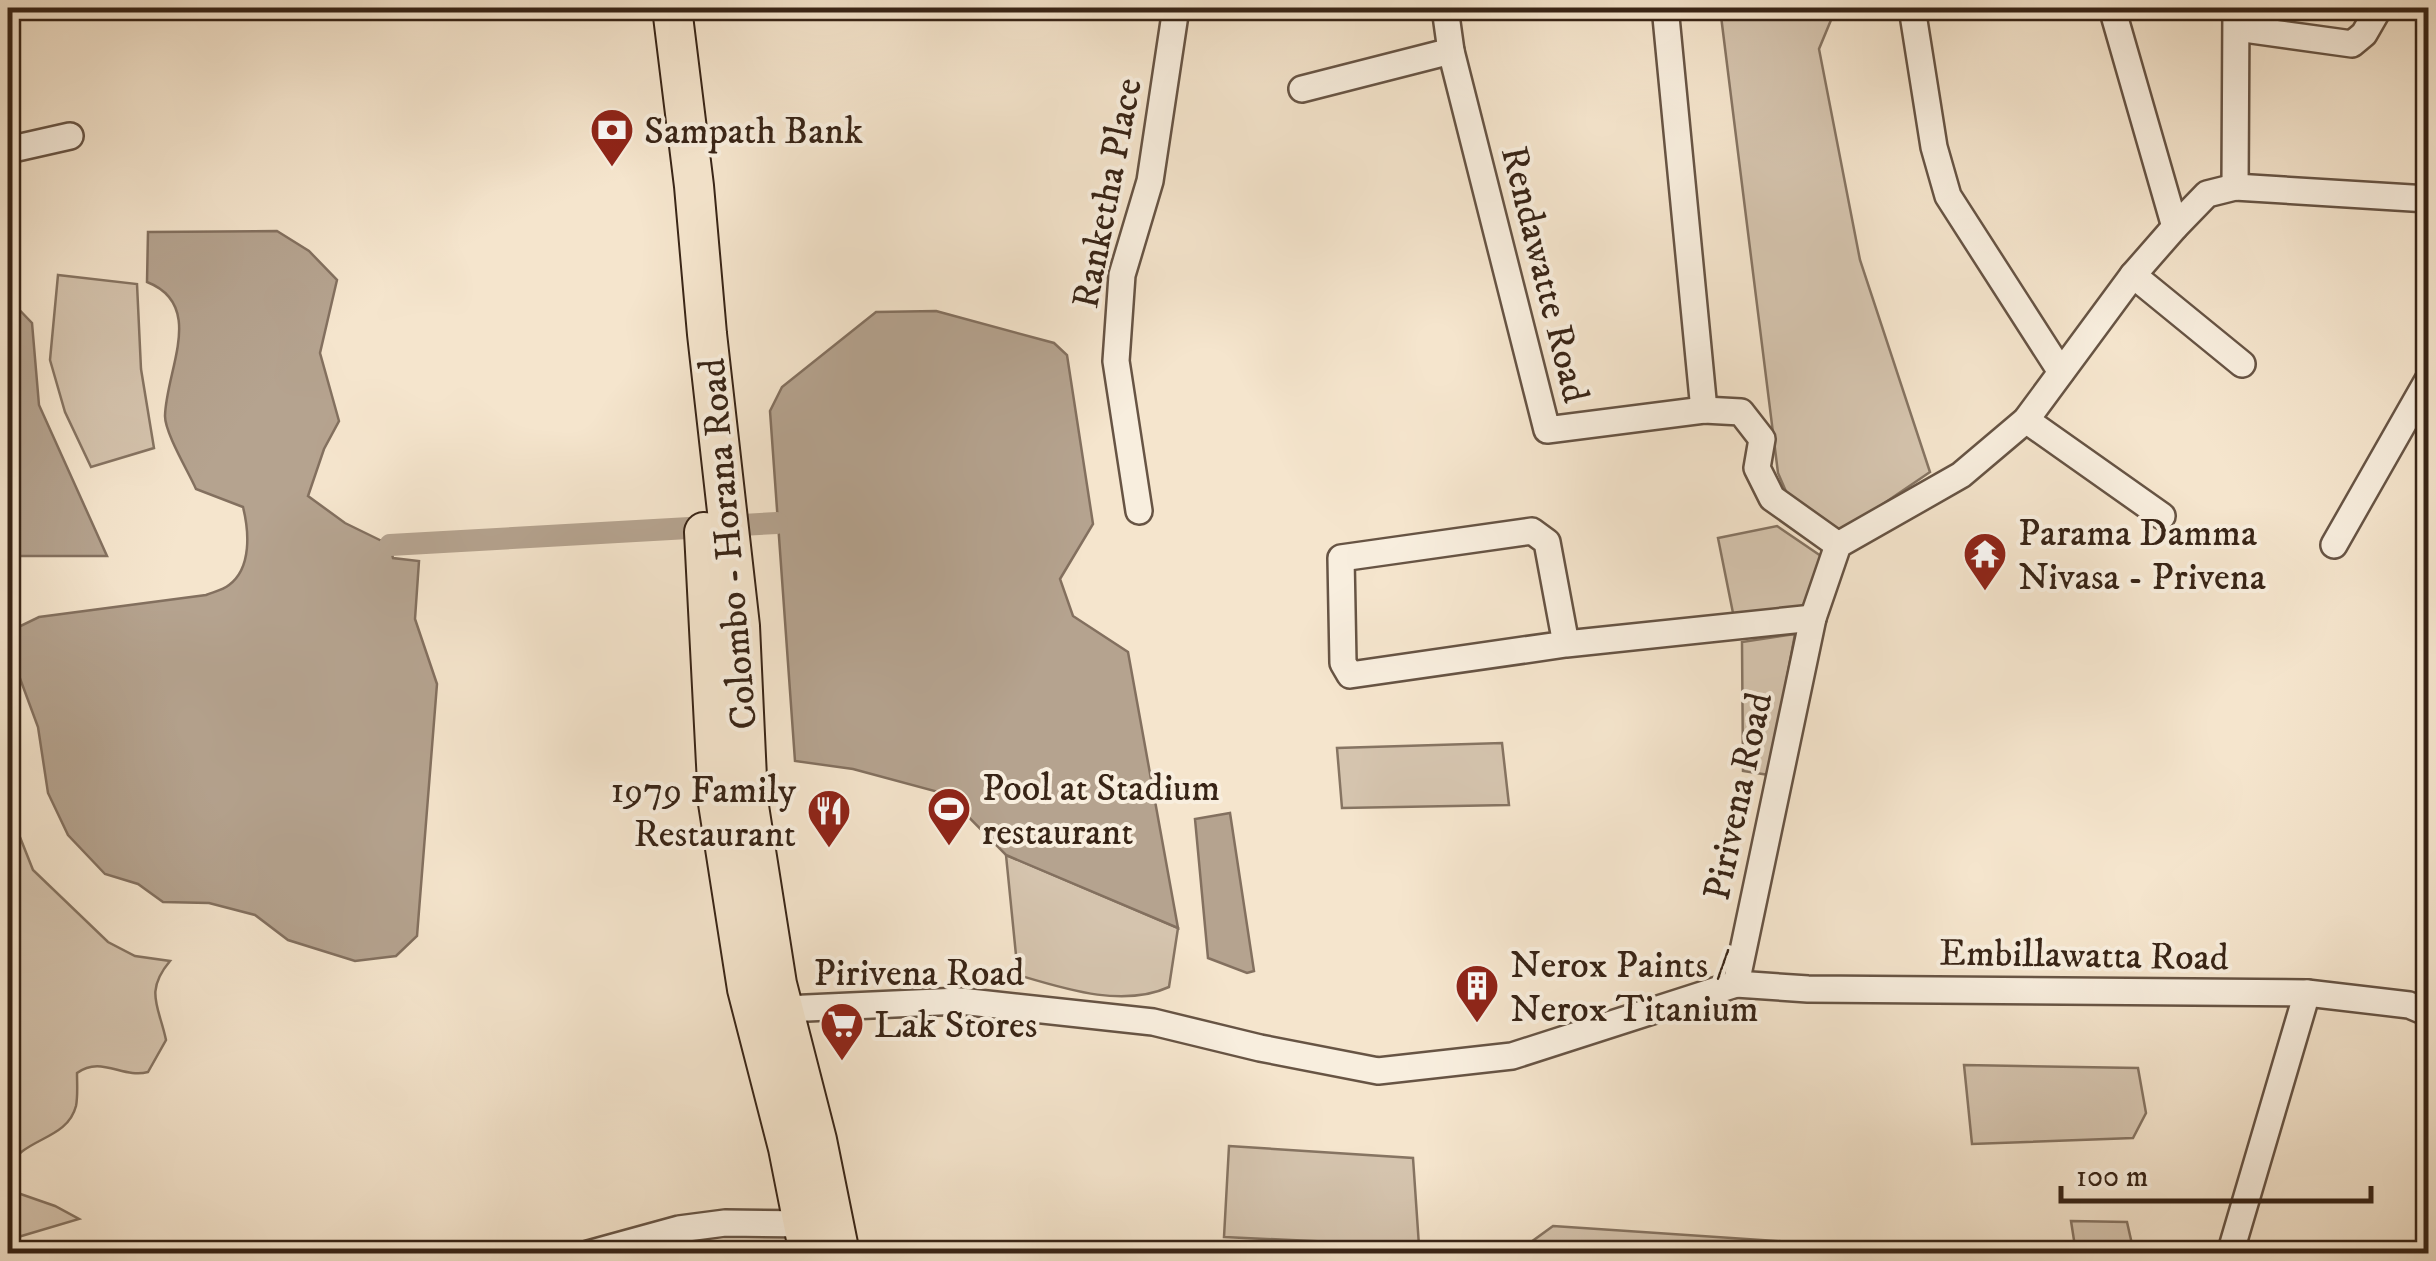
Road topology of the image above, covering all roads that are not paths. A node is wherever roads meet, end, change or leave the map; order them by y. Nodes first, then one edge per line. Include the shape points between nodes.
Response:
1 (648, 8) edge
2 (672, 8) edge
3 (1176, 8) edge
4 (1445, 8) edge
5 (1912, 8) edge
6 (2112, 8) edge
7 (2379, 8) edge
8 (1666, 17) dead end
9 (2236, 18) edge
10 (1451, 51) junction
11 (1302, 89) dead end
12 (70, 136) dead end
13 (8, 150) edge
14 (2235, 187) junction
15 (2428, 199) edge
16 (2175, 227) junction
17 (2133, 275) junction
18 (2242, 364) dead end
19 (2061, 372) junction
20 (2428, 380) edge
21 (1704, 410) junction
22 (2026, 420) junction
23 (713, 498) junction
24 (1140, 511) dead end
25 (2162, 516) dead end
26 (1838, 545) junction
27 (2334, 545) dead end
28 (1813, 618) junction
29 (1566, 644) junction
30 (1736, 984) junction
31 (2307, 993) junction
32 (2428, 1013) edge
33 (770, 1014) junction
34 (823, 1239) edge
35 (588, 1254) edge
36 (2230, 1254) edge

1 - 23 main road, Colombo - Horana Road
2 - 23 main road, Colombo - Horana Road via 694,186
3 - 24 street, Ranketha Place via 1150,181 1122,275 1117,340
4 - 10 street, Rendawatte Road
5 - 19 street via 1948,196
6 - 16 street
7 - 9 street via 2352,44
8 - 21 street
9 - 14 street
10 - 11 street
10 - 21 street, Rendawatte Road via 1547,430
12 - 13 street
14 - 15 street
14 - 16 street via 2207,194
16 - 17 street
17 - 18 street
17 - 19 street
19 - 22 street
20 - 27 street
21 - 26 street, Rendawatte Road via 1741,412 1762,439 1756,468 1772,498
22 - 25 street
22 - 26 street via 1961,475
23 - 33 main road, Colombo - Horana Road via 719,557 718,803
26 - 28 street, Pirivena Road
28 - 29 street
28 - 30 street, Pirivena Road
29 - 29 street via 1350,676 1343,663 1341,558 1532,531 1547,542
30 - 31 street, Embillawatta Road
30 - 33 street, Pirivena Road via 1512,1056 1378,1071 1153,1022 960,1001
31 - 32 street, Embillawatta Road
31 - 36 street
33 - 34 main road, Colombo - Horana Road
34 - 35 street via 725,1224 679,1228

